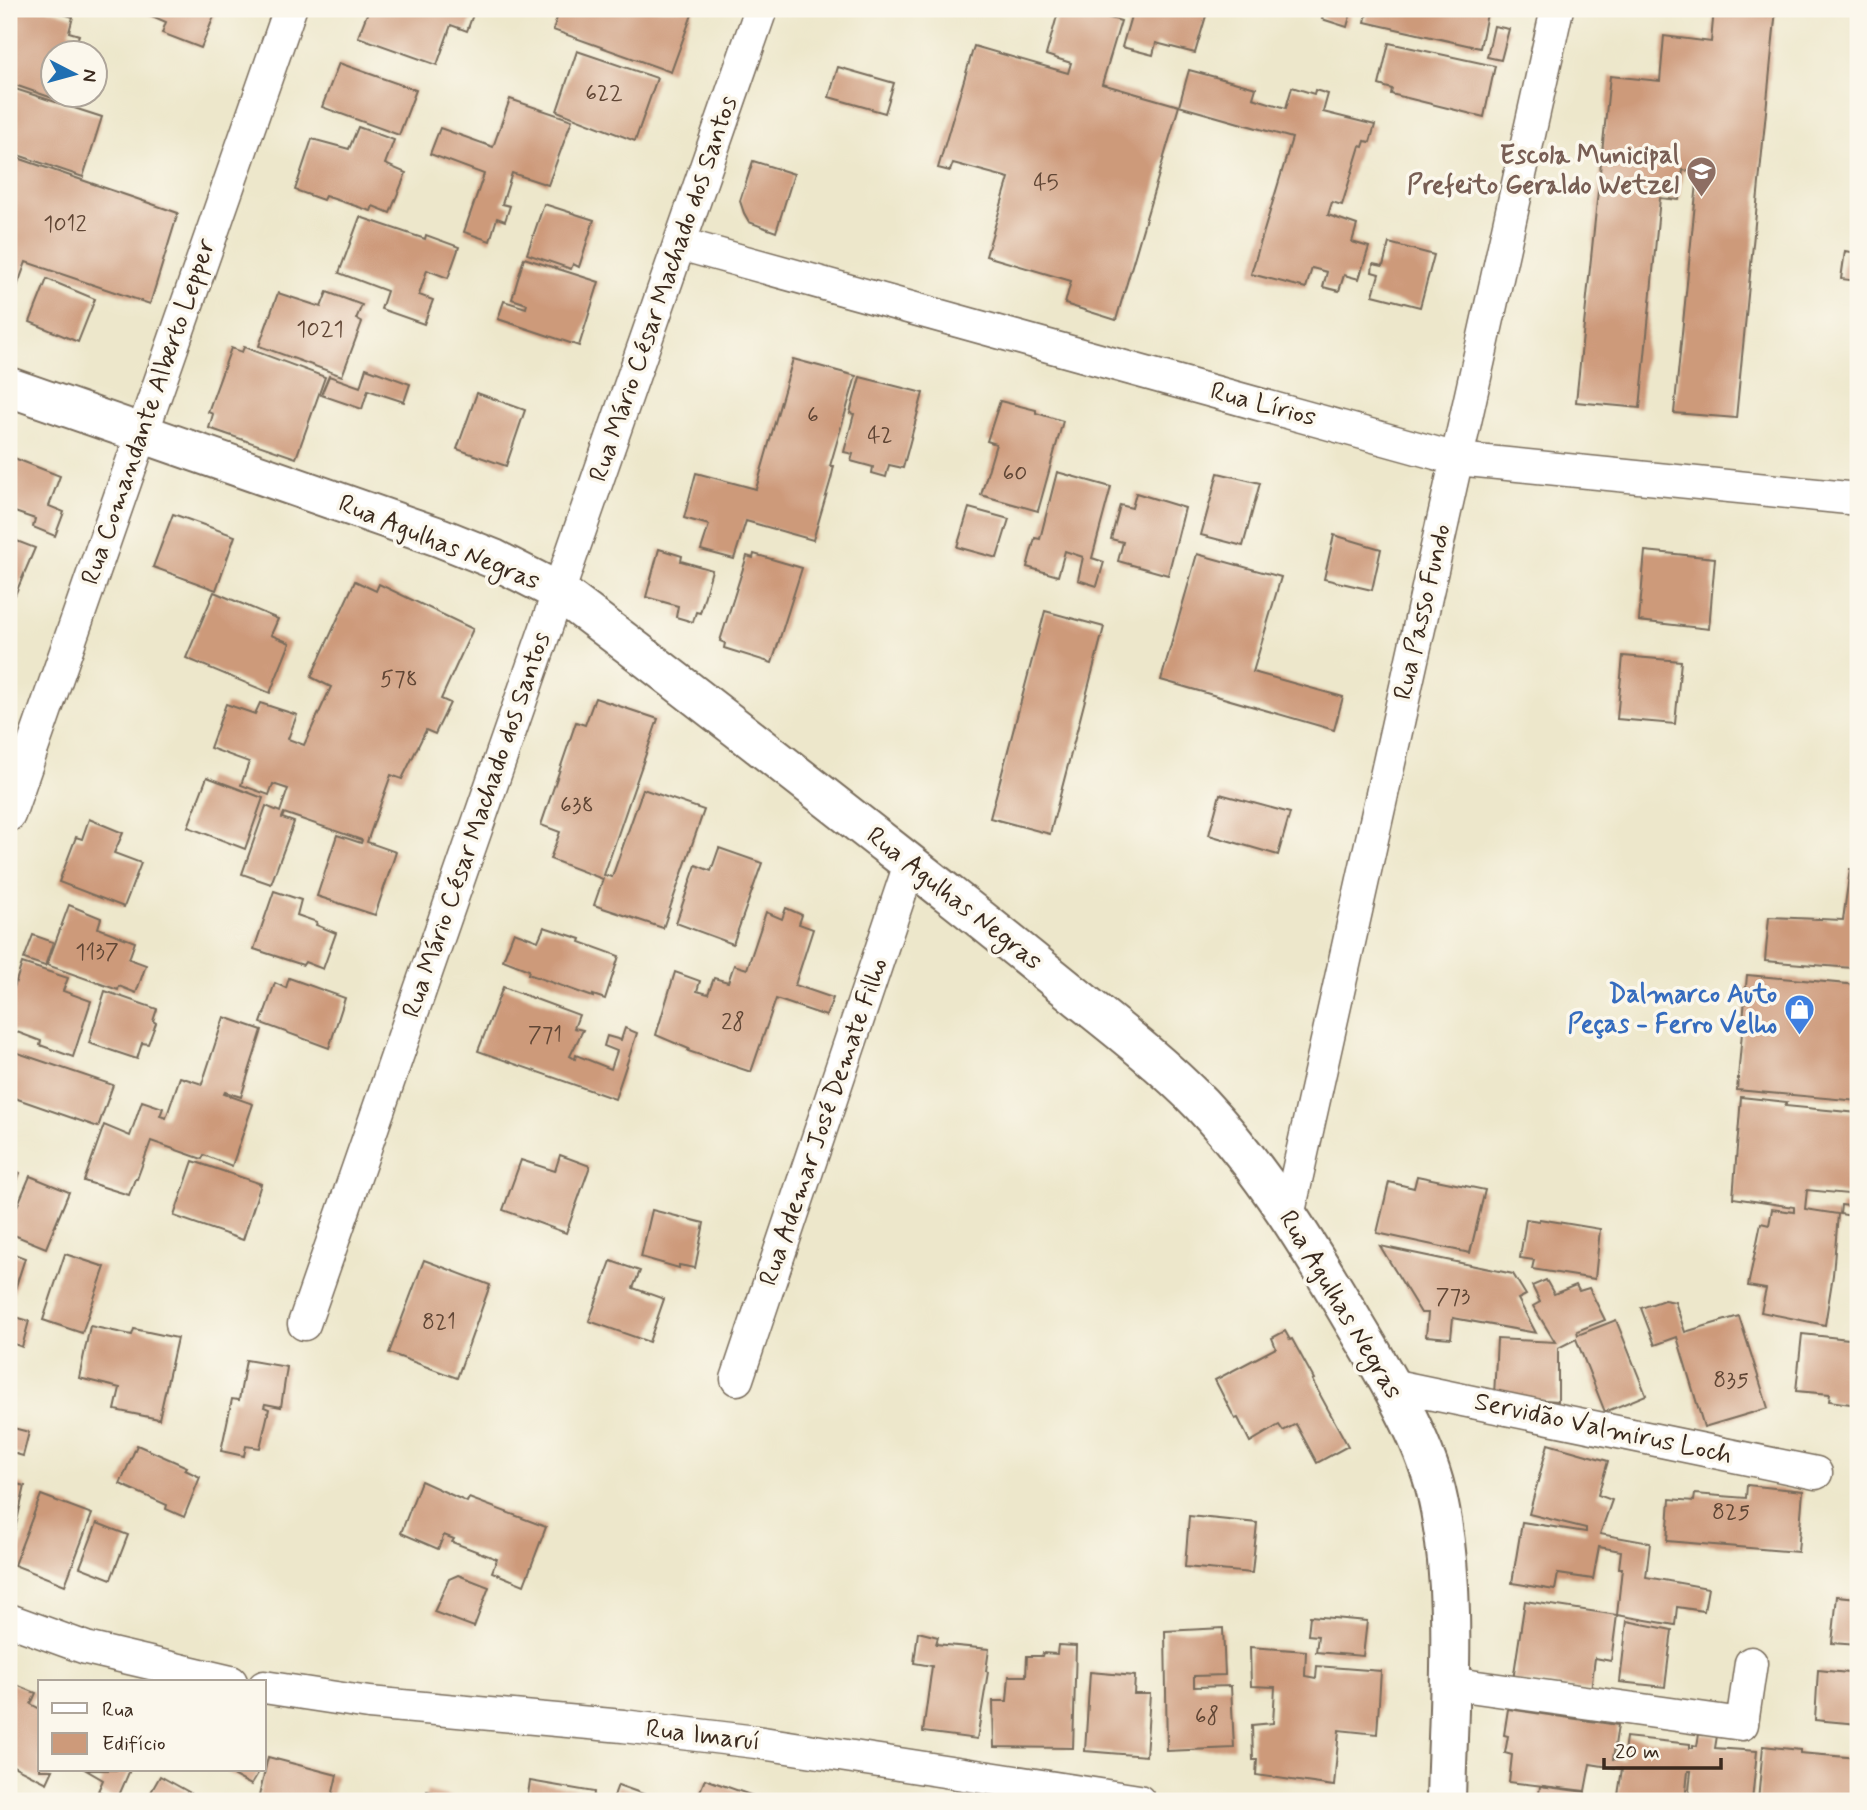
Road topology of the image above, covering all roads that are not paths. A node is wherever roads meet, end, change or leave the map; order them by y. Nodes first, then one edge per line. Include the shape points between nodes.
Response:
1 (290, 9) edge
2 (761, 9) edge
3 (1557, 9) edge
4 (680, 244) junction
5 (9, 387) edge
6 (142, 433) junction
7 (1457, 459) junction
8 (1858, 499) edge
9 (559, 592) junction
10 (9, 816) edge
11 (910, 864) junction
12 (1288, 1216) junction
13 (304, 1324) dead end
14 (737, 1379) dead end
15 (1390, 1385) junction
16 (1816, 1473) dead end
17 (9, 1620) edge
18 (1751, 1663) dead end
19 (222, 1680) edge
20 (1448, 1684) junction
21 (266, 1687) edge
22 (1139, 1801) edge
23 (1446, 1801) edge

1 - 6 street, Rua Comandante Alberto Lepper
2 - 4 street, Rua Mário César Machado dos Santos
3 - 7 street, Rua Passo Fundo
4 - 7 street, Rua Lírios
4 - 9 street, Rua Mário César Machado dos Santos
5 - 6 street, Rua Agulhas Negras
6 - 9 street, Rua Agulhas Negras via 439,537
6 - 10 street, Rua Comandante Alberto Lepper
7 - 8 street, Rua Lírios
7 - 12 street, Rua Passo Fundo
9 - 11 street, Rua Agulhas Negras
9 - 13 street, Rua Mário César Machado dos Santos
11 - 12 street, Rua Agulhas Negras via 1149,1055 1239,1149
11 - 14 street, Rua Ademar José Demate Filho
12 - 15 street, Rua Agulhas Negras
15 - 16 street, Servidão Valmirus Loch
15 - 20 street, Rua Agulhas Negras via 1435,1488 1448,1578
17 - 19 street via 86,1648
18 - 20 street via 1742,1724
20 - 23 street, Rua Agulhas Negras
21 - 22 street, Rua Imaruí via 369,1703 743,1741

